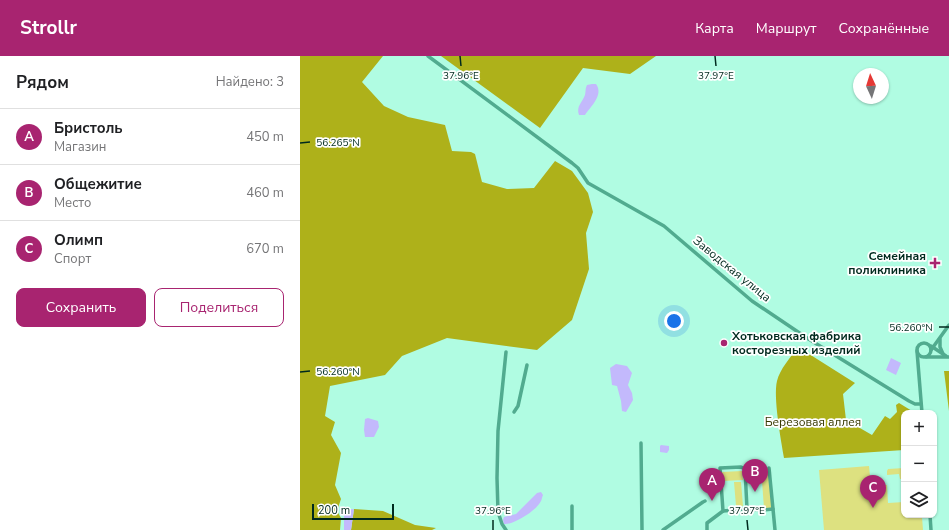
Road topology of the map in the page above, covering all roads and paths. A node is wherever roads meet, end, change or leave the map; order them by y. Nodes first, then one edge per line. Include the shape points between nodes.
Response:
1 (428, 56) edge
2 (949, 325) edge
3 (941, 338) junction
4 (930, 346) junction
5 (917, 351) junction
6 (506, 352) dead end
7 (944, 355) junction
8 (924, 357) junction
9 (949, 357) edge
10 (918, 364) junction
11 (527, 365) dead end
12 (921, 404) junction
13 (922, 410) edge
14 (514, 412) dead end
15 (641, 443) dead end
16 (758, 468) dead end
17 (769, 468) dead end
18 (745, 469) junction
19 (705, 501) dead end
20 (572, 506) dead end
21 (748, 508) junction
22 (773, 509) junction
23 (723, 511) junction
24 (930, 518) edge
25 (506, 530) edge
26 (572, 530) edge
27 (642, 530) edge
28 (663, 530) edge
29 (707, 530) edge
30 (775, 530) edge
31 (931, 530) edge

1 - 12 street, Заводская улица via 575,165 588,183 664,226 752,301 909,402
2 - 3 street
3 - 4 street
3 - 4 street
3 - 7 street via 940,348
4 - 5 street via 920,344
4 - 7 street
4 - 8 street via 929,355
5 - 8 street
5 - 10 street
6 - 25 street via 498,431 497,478 499,518
7 - 9 street
8 - 9 street
8 - 10 street
10 - 12 street
11 - 14 street via 518,406
12 - 13 street
15 - 27 street
16 - 18 street
17 - 22 street
18 - 21 street
18 - 23 street via 741,466 720,468
19 - 28 street
20 - 26 street
21 - 22 street
21 - 23 street
22 - 30 street
23 - 29 street via 707,523
24 - 31 street

